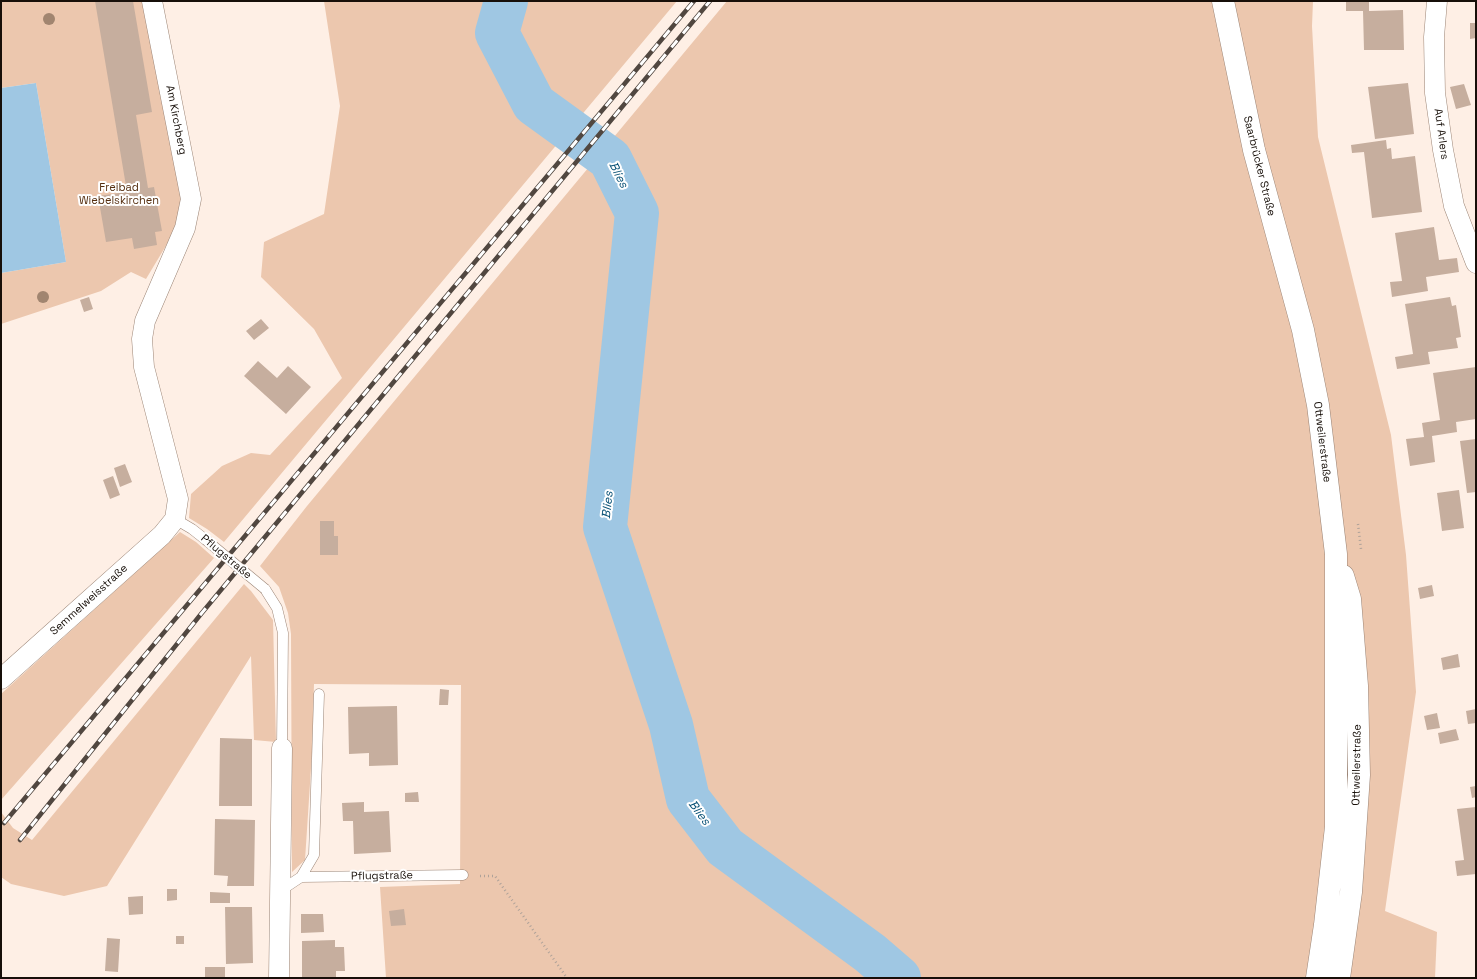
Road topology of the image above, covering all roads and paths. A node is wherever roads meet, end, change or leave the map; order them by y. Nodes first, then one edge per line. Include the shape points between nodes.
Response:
1 (152, 1) edge
2 (1223, 1) edge
3 (1437, 1) edge
4 (1476, 262) edge
5 (1303, 330) joint
6 (175, 520) junction
7 (1336, 554) junction
8 (1, 679) edge
9 (320, 694) dead end
10 (282, 748) joint
11 (463, 875) joint
12 (301, 878) junction
13 (280, 891) junction
14 (279, 978) edge
15 (567, 978) edge
16 (1317, 978) edge
17 (1339, 978) edge

1 - 6 street, Am Kirchberg via 191,199 185,228 145,321 142,339 144,367 178,499
2 - 5 main road, Saarbrücker Straße via 1254,150
3 - 4 street, Auf Arlers via 1434,37 1435,93 1443,150 1454,206
5 - 7 main road, Ottweilerstraße via 1318,404
6 - 8 street, Semmelweisstraße via 162,535
6 - 10 lane, Pflugstraße, bridge via 192,528 264,589 277,608 282,633
7 - 16 main road, Ottweilerstraße via 1336,827
7 - 17 main road, Ottweilerstraße via 1350,599 1357,686 1359,775 1351,892
9 - 12 lane via 314,855
10 - 13 street, Pflugstraße
11 - 12 lane, Pflugstraße
11 - 15 path via 494,876
12 - 13 lane
13 - 14 street, Pflugstraße

